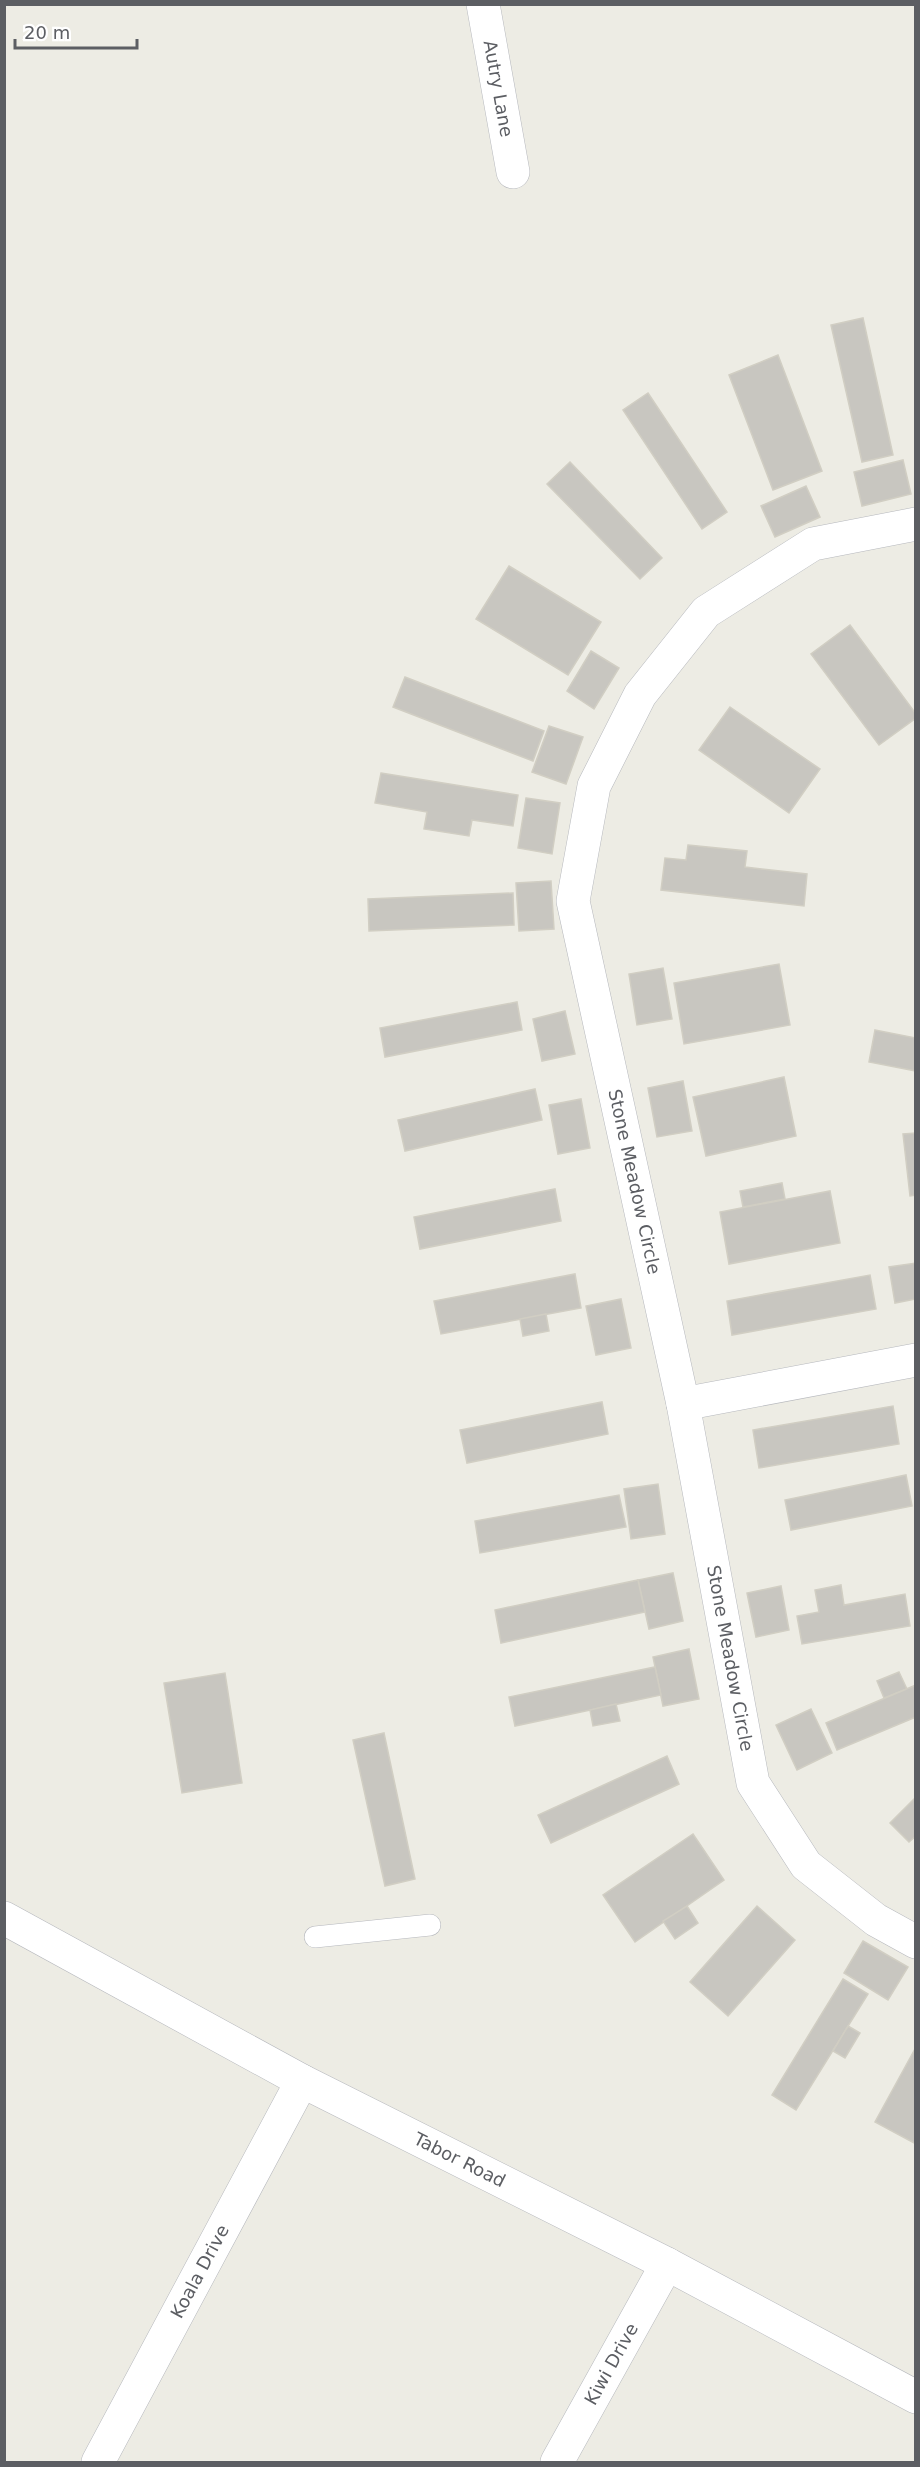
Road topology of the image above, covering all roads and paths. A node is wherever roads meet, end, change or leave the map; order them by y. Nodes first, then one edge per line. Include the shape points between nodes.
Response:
1 (483, 4) edge
2 (513, 172) dead end
3 (915, 524) edge
4 (915, 1360) edge
5 (683, 1404) junction
6 (4, 1918) edge
7 (430, 1924) dead end
8 (315, 1937) dead end
9 (915, 1942) edge
10 (302, 2081) junction
11 (667, 2264) junction
12 (915, 2397) edge
13 (98, 2463) edge
14 (557, 2463) edge

1 - 2 street, Autry Lane
3 - 5 street, Stone Meadow Circle via 813,544 706,612 640,695 594,786 573,901
4 - 5 street
5 - 9 street, Stone Meadow Circle via 753,1783 806,1865 876,1920
6 - 10 street, Tabor Road
7 - 8 lane
10 - 11 street, Tabor Road
10 - 13 street, Koala Drive
11 - 12 street, Tabor Road
11 - 14 street, Kiwi Drive

